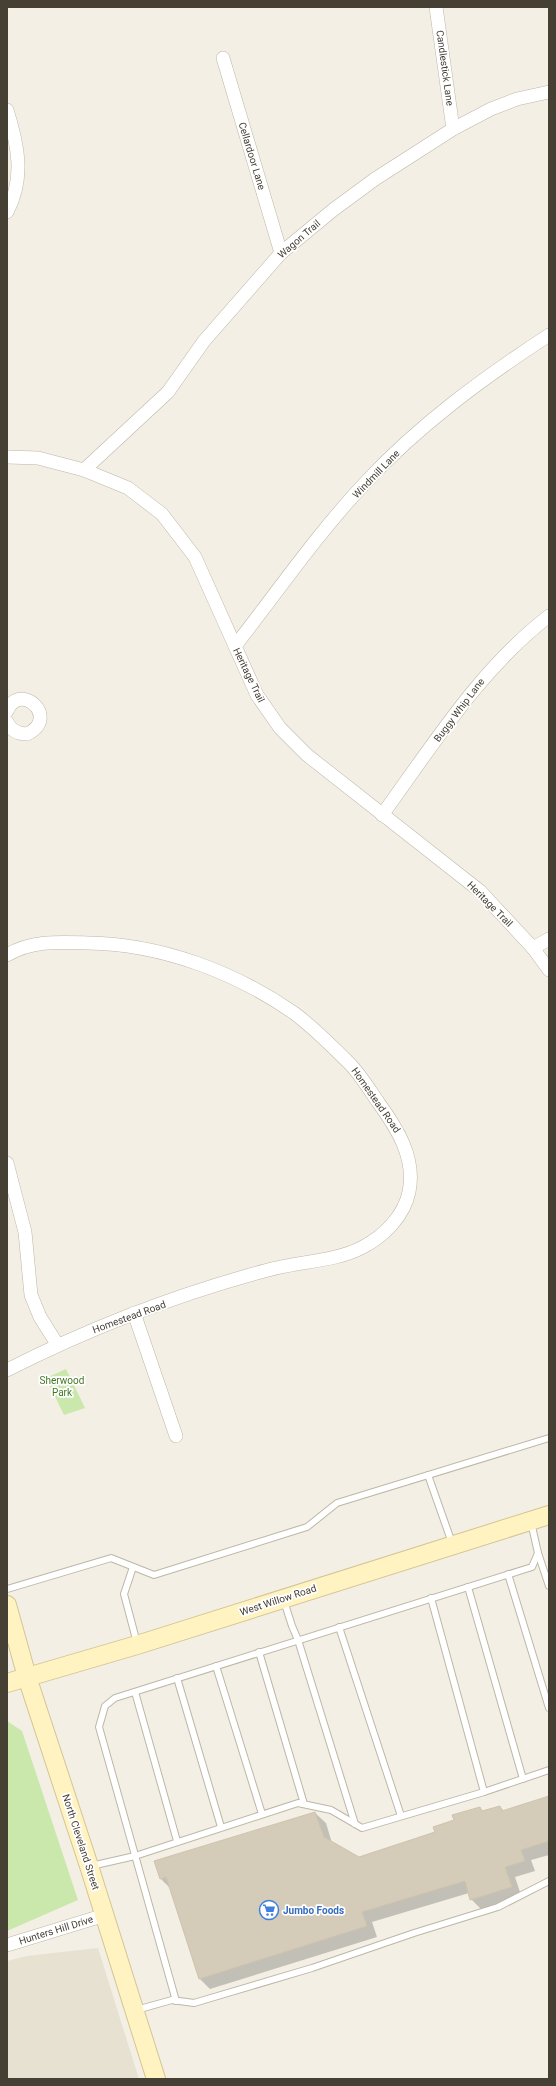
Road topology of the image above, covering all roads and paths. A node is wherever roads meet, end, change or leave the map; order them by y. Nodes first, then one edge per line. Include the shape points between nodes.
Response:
1 (436, 7) edge
2 (223, 58) dead end
3 (549, 92) edge
4 (7, 110) edge
5 (453, 129) junction
6 (7, 212) edge
7 (281, 253) junction
8 (549, 335) edge
9 (7, 457) edge
10 (84, 470) junction
11 (549, 616) edge
12 (235, 646) junction
13 (8, 708) edge
14 (7, 722) edge
15 (382, 815) junction
16 (549, 939) edge
17 (533, 948) junction
18 (7, 955) edge
19 (549, 970) edge
20 (7, 1163) edge
21 (134, 1313) junction
22 (57, 1344) junction
23 (7, 1370) edge
24 (176, 1436) dead end
25 (549, 1438) edge
26 (428, 1475) junction
27 (549, 1515) edge
28 (531, 1521) junction
29 (452, 1546) junction
30 (538, 1553) junction
31 (133, 1567) junction
32 (508, 1574) junction
33 (549, 1586) edge
34 (468, 1587) junction
35 (7, 1589) edge
36 (431, 1598) junction
37 (284, 1599) junction
38 (7, 1605) edge
39 (339, 1627) junction
40 (298, 1640) junction
41 (137, 1645) junction
42 (259, 1652) junction
43 (216, 1666) junction
44 (27, 1677) junction
45 (177, 1678) junction
46 (7, 1683) edge
47 (135, 1692) junction
48 (549, 1708) edge
49 (549, 1770) edge
50 (523, 1779) junction
51 (484, 1792) junction
52 (304, 1804) junction
53 (262, 1814) junction
54 (401, 1816) junction
55 (355, 1824) junction
56 (221, 1827) junction
57 (177, 1841) junction
58 (135, 1856) junction
59 (89, 1866) junction
60 (549, 1881) edge
61 (105, 1915) junction
62 (7, 1944) edge
63 (176, 2001) junction
64 (134, 2011) junction
65 (156, 2079) edge

1 - 5 street, Candlestick Lane
2 - 7 street, Cellardoor Lane
3 - 5 street, Wagon Trail via 517,99
4 - 6 street via 18,155 18,180
5 - 7 street, Wagon Trail via 333,210
7 - 10 street, Wagon Trail via 204,341 168,392
8 - 12 street, Windmill Lane via 469,390 411,437 365,483 333,521
9 - 10 street, Heritage Trail via 38,458
10 - 12 street, Heritage Trail via 128,488 162,514 195,557
11 - 15 street, Buggy Whip Lane via 508,652 476,686
12 - 15 street, Heritage Trail via 257,695 280,728 307,755
13 - 14 street via 17,700 28,700 37,706 40,717 37,727 28,734 16,732
15 - 17 street, Heritage Trail via 431,850 480,891
16 - 17 street
17 - 19 street, Heritage Trail
18 - 21 street, Homestead Road via 15,950 52,942 114,943 179,957 240,981 296,1015 351,1064 401,1137 408,1157 409,1194 391,1227 361,1248 346,1254 269,1269
20 - 22 street via 24,1232 31,1295 40,1317
21 - 22 street, Homestead Road
21 - 24 street
22 - 23 street, Homestead Road
25 - 26 lane
26 - 29 lane
26 - 31 lane via 337,1504 307,1527 154,1574
27 - 28 main road, West Willow Road
28 - 29 main road, West Willow Road
28 - 30 lane
29 - 37 main road, West Willow Road
30 - 32 lane via 532,1567
30 - 33 lane
31 - 35 lane via 111,1558
31 - 41 lane via 124,1594
32 - 34 lane
32 - 48 lane
34 - 36 lane
34 - 50 lane
36 - 39 lane
36 - 51 lane
37 - 40 lane
37 - 41 main road, West Willow Road
38 - 44 main road, North Cleveland Street
39 - 40 lane
39 - 54 lane
40 - 42 lane
40 - 55 lane
41 - 44 main road, West Willow Road
42 - 43 lane
42 - 52 lane
43 - 45 lane
43 - 53 lane
44 - 46 main road, West Willow Road
44 - 59 main road, North Cleveland Street
45 - 47 lane
45 - 56 lane
47 - 57 lane
47 - 58 lane via 115,1698 105,1706 99,1727
49 - 50 lane
50 - 51 lane
51 - 54 lane
52 - 53 lane via 298,1802
52 - 55 lane via 331,1810
53 - 56 lane
54 - 55 lane via 362,1828
56 - 57 lane
57 - 58 lane
58 - 59 lane
58 - 63 lane
59 - 61 main road, North Cleveland Street
60 - 63 lane via 498,1907 312,1968 194,2003
61 - 62 street, Hunters Hill Drive
61 - 64 main road, North Cleveland Street
63 - 64 lane
64 - 65 main road, North Cleveland Street

